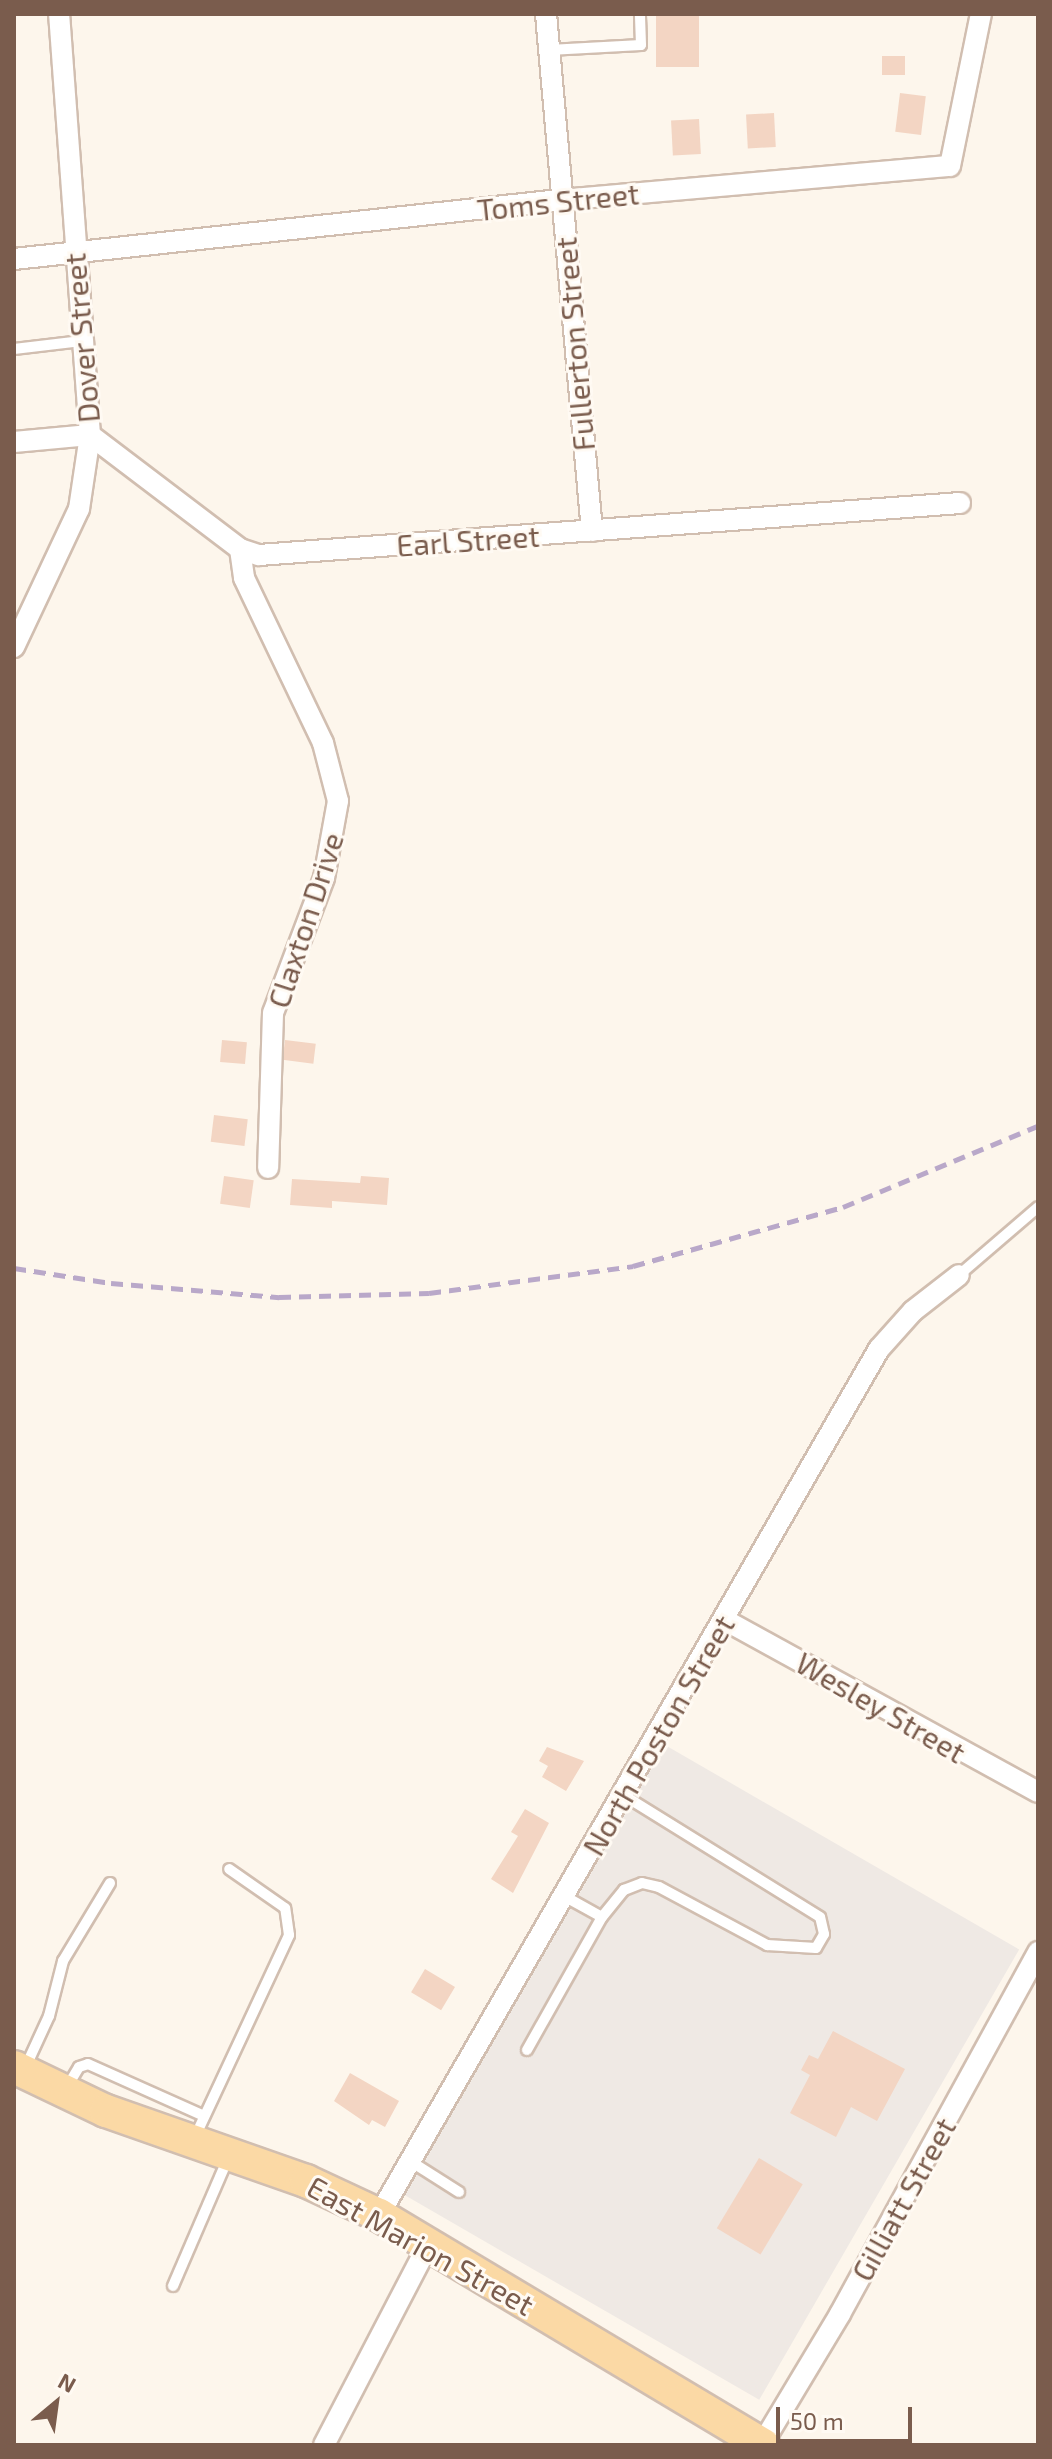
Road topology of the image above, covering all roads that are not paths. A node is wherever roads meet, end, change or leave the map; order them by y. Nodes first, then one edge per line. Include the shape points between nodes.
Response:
1 (59, 14) edge
2 (546, 14) edge
3 (640, 14) edge
4 (981, 14) edge
5 (549, 50) junction
6 (560, 200) junction
7 (74, 252) junction
8 (14, 259) edge
9 (82, 341) junction
10 (14, 349) edge
11 (90, 435) junction
12 (14, 442) edge
13 (960, 503) dead end
14 (592, 531) junction
15 (240, 549) junction
16 (14, 647) edge
17 (268, 1168) dead end
18 (1038, 1207) edge
19 (959, 1275) joint
20 (725, 1620) junction
21 (1038, 1792) edge
22 (623, 1795) junction
23 (229, 1869) dead end
24 (110, 1883) dead end
25 (564, 1896) junction
26 (602, 1917) junction
27 (1038, 1952) edge
28 (527, 2050) dead end
29 (18, 2069) edge
30 (198, 2129) junction
31 (230, 2153) junction
32 (410, 2161) junction
33 (459, 2192) dead end
34 (379, 2215) junction
35 (429, 2243) junction
36 (173, 2286) dead end
37 (750, 2441) edge
38 (324, 2445) edge

1 - 7 street, Dover Street
2 - 5 street, Fullerton Street
3 - 5 lane via 641,45
4 - 6 street, Toms Street via 950,166
5 - 6 street, Fullerton Street
6 - 7 street, Toms Street
6 - 14 street, Fullerton Street
7 - 8 street, Toms Street
7 - 9 street, Dover Street
9 - 10 lane
9 - 11 street, Dover Street
11 - 12 street
11 - 15 street
11 - 16 street, Dover Street via 79,509
13 - 14 street, Earl Street
14 - 15 street, Earl Street via 259,555
15 - 17 street, Claxton Drive via 244,578 323,743 338,801 324,878 273,1013
18 - 19 lane
19 - 20 street, North Poston Street via 913,1311 879,1349
20 - 21 street, Wesley Street
20 - 22 street, North Poston Street
22 - 25 street, North Poston Street
22 - 26 lane via 820,1917 824,1934 816,1948 767,1945 642,1883 624,1890
23 - 30 lane via 285,1908 289,1935
24 - 29 lane via 63,1961 49,2016
25 - 26 lane
25 - 32 street, North Poston Street
26 - 28 lane
27 - 37 street, Gilliatt Street via 840,2314
29 - 30 main road, East Marion Street via 64,2092
30 - 31 main road, East Marion Street
31 - 34 main road, East Marion Street
31 - 36 lane
32 - 33 lane
32 - 34 street, North Poston Street
34 - 35 main road, East Marion Street
35 - 37 main road, East Marion Street
35 - 38 street

